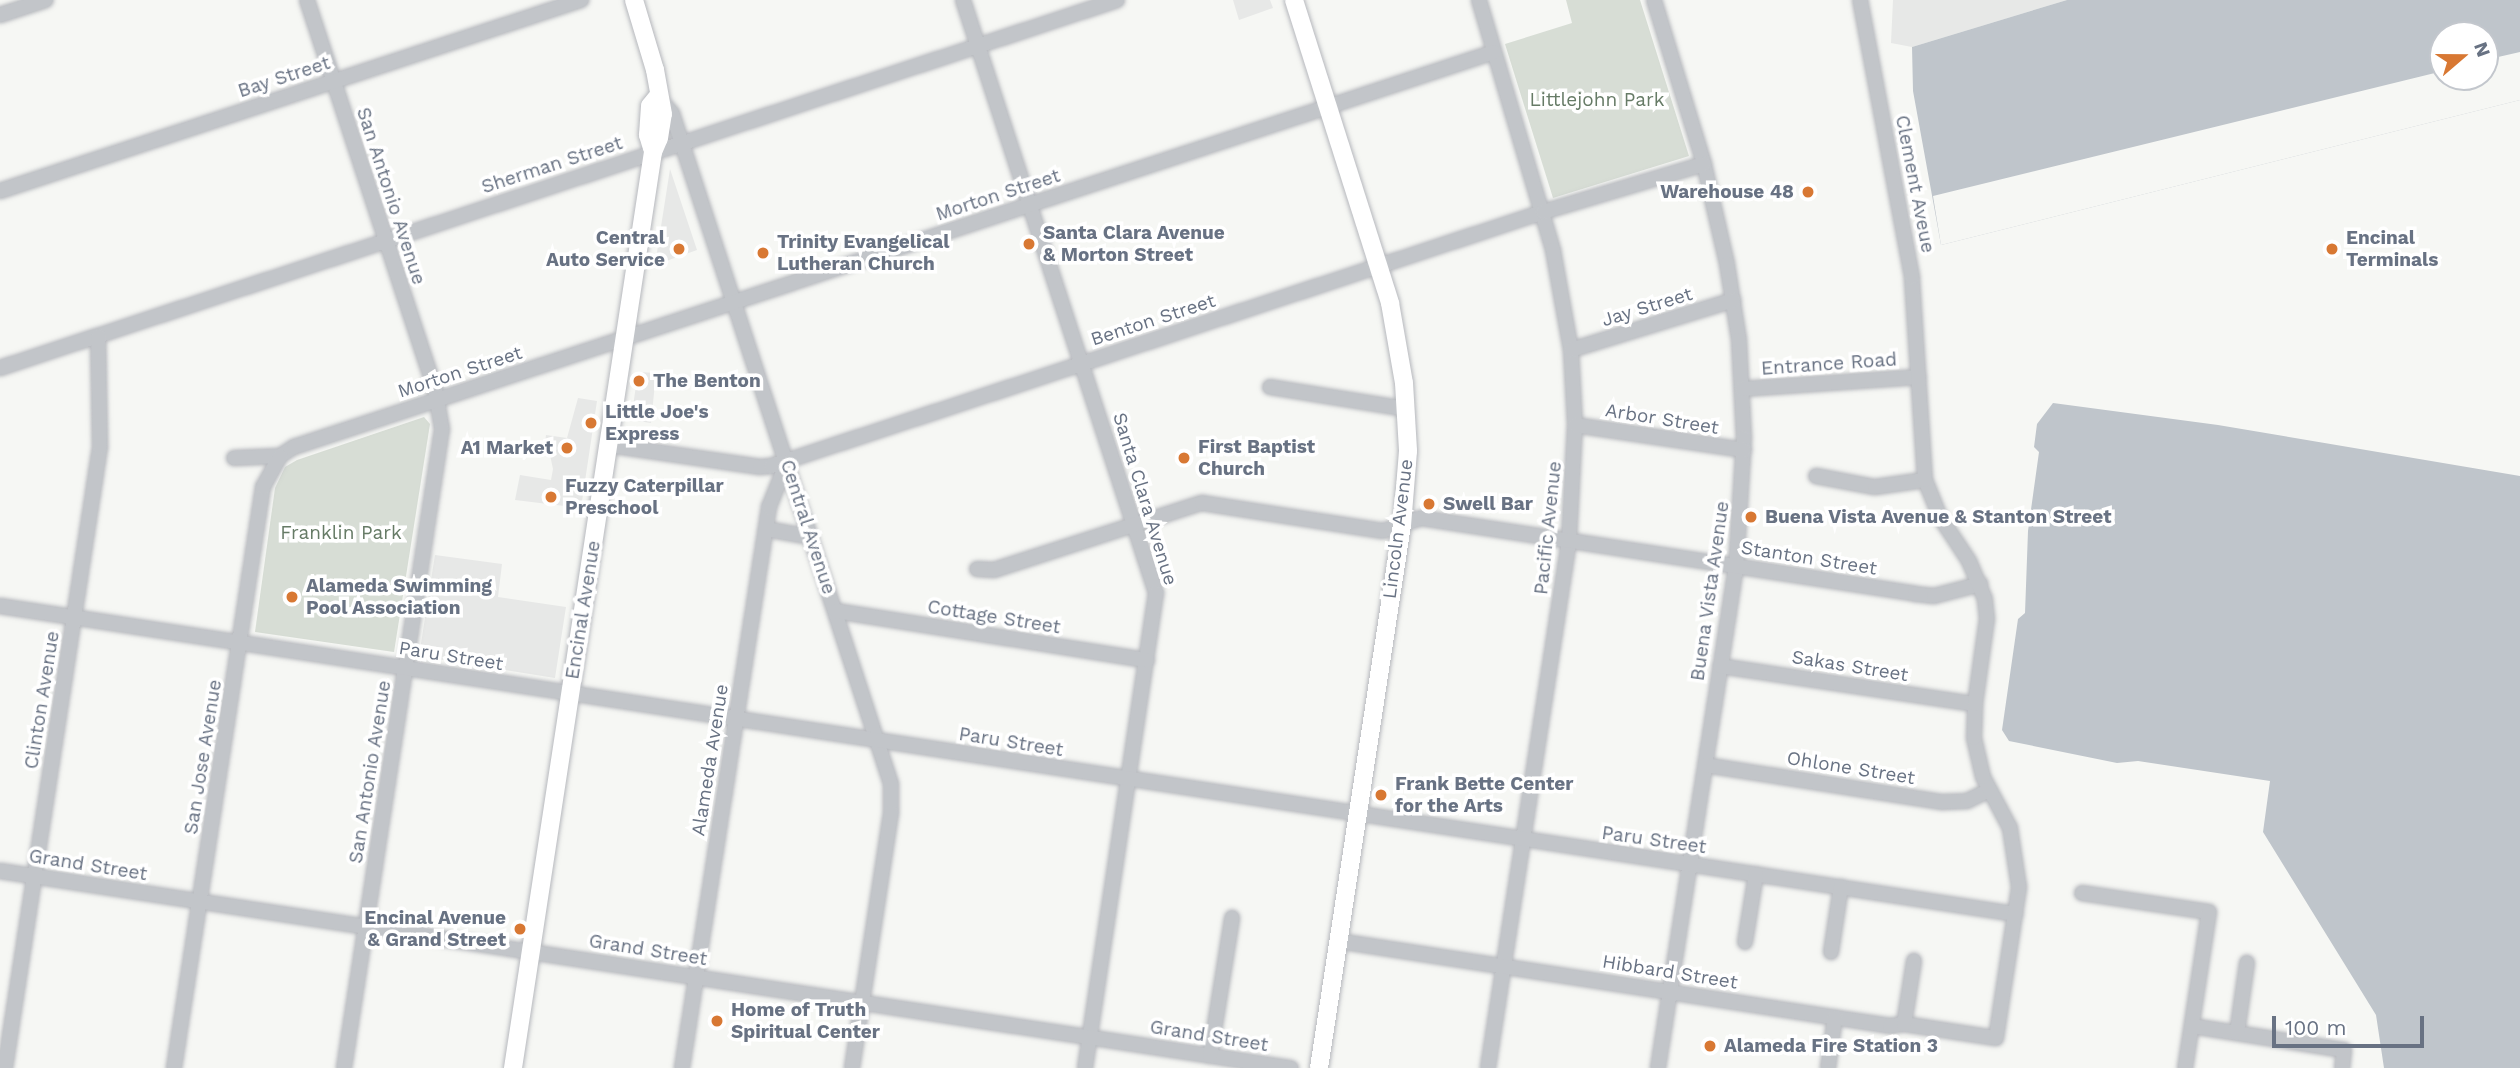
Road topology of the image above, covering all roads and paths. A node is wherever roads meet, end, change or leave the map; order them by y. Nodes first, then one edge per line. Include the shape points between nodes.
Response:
1 (46, 0) edge
2 (307, 0) edge
3 (580, 0) edge
4 (634, 0) edge
5 (962, 0) edge
6 (1117, 0) edge
7 (1294, 0) edge
8 (1479, 0) edge
9 (1654, 0) edge
10 (1860, 0) edge
11 (0, 15) edge
12 (978, 45) junction
13 (1494, 52) junction
14 (333, 82) junction
15 (659, 96) junction
16 (1329, 106) junction
17 (682, 143) junction
18 (653, 152) junction
19 (1704, 164) junction
20 (0, 191) edge
21 (1030, 205) junction
22 (1543, 212) junction
23 (386, 240) junction
24 (1379, 266) junction
25 (1734, 300) junction
26 (734, 302) junction
27 (99, 336) junction
28 (625, 338) junction
29 (1571, 351) junction
30 (1083, 364) junction
31 (0, 368) edge
32 (1919, 377) junction
33 (1270, 387) dead end
34 (1742, 389) junction
35 (439, 399) junction
36 (1406, 409) junction
37 (1575, 425) junction
38 (608, 445) junction
39 (1744, 450) junction
40 (280, 456) junction
41 (234, 458) dead end
42 (787, 461) junction
43 (1816, 476) dead end
44 (1925, 480) junction
45 (1135, 523) junction
46 (1402, 524) junction
47 (766, 529) junction
48 (811, 537) junction
49 (1569, 541) junction
50 (1736, 566) junction
51 (977, 569) dead end
52 (1980, 584) junction
53 (0, 606) edge
54 (836, 611) junction
55 (74, 617) junction
56 (240, 643) junction
57 (1147, 660) junction
58 (1720, 666) junction
59 (405, 668) junction
60 (570, 694) junction
61 (1975, 704) junction
62 (736, 718) junction
63 (879, 741) junction
64 (1705, 765) junction
65 (1129, 780) junction
66 (1990, 790) junction
67 (1357, 814) junction
68 (1523, 839) junction
69 (1690, 865) junction
70 (0, 871) edge
71 (1756, 874) junction
72 (34, 876) junction
73 (1841, 887) junction
74 (2082, 893) dead end
75 (200, 901) junction
76 (2016, 914) junction
77 (1232, 918) dead end
78 (365, 926) junction
79 (1338, 941) junction
80 (1745, 942) dead end
81 (532, 951) junction
82 (1831, 952) dead end
83 (1914, 961) dead end
84 (2247, 963) dead end
85 (1504, 966) junction
86 (696, 977) junction
87 (1670, 992) junction
88 (862, 1003) junction
89 (1835, 1017) junction
90 (1904, 1024) junction
91 (2192, 1026) junction
92 (2237, 1033) junction
93 (1090, 1038) junction
94 (1996, 1038) joint
95 (1210, 1056) junction
96 (5, 1068) edge
97 (174, 1068) edge
98 (344, 1068) edge
99 (513, 1068) edge
100 (682, 1068) edge
101 (852, 1068) edge
102 (1085, 1068) edge
103 (1290, 1068) edge
104 (1319, 1068) edge
105 (1488, 1068) edge
106 (1658, 1068) edge
107 (1828, 1068) edge
108 (2185, 1068) edge
109 (2342, 1068) edge

1 - 11 street
2 - 14 street, San Antonio Avenue
3 - 14 street, Bay Street
4 - 15 main road, Central Avenue
5 - 12 street, Santa Clara Avenue
6 - 12 street, Sherman Street
7 - 16 main road, Lincoln Avenue
8 - 13 street, Pacific Avenue
9 - 19 street, Buena Vista Avenue
10 - 32 street, Clement Aveue via 1912,277
12 - 17 street, Sherman Street
12 - 21 street, Santa Clara Avenue
13 - 16 street, Morton Street
13 - 22 street, Pacific Avenue
14 - 20 street, Bay Street
14 - 23 street, San Antonio Avenue
15 - 17 street, Central Avenue via 672,113
15 - 18 main road, Encinal Avenue via 650,106 648,135
16 - 21 street, Morton Street
16 - 24 main road, Lincoln Avenue
17 - 18 street, Sherman Street
17 - 26 street, Central Avenue
18 - 23 street, Sherman Street
18 - 28 main road, Encinal Avenue
19 - 22 street, Benton Street
19 - 25 street, Buena Vista Avenue
21 - 26 street, Morton Street
21 - 30 street, Santa Clara Avenue
22 - 24 street, Benton Street
22 - 29 street, Pacific Avenue
23 - 27 street, Sherman Street
23 - 35 street, San Antonio Avenue
24 - 30 street, Benton Street
24 - 36 main road, Lincoln Avenue via 1397,337
25 - 29 street, Jay Street
25 - 34 street, Buena Vista Avenue
26 - 28 street, Morton Street
26 - 42 street, Central Avenue
27 - 31 street, Sherman Street
27 - 55 street, Clinton Avenue via 100,447
28 - 35 street, Morton Street
28 - 38 main road, Encinal Avenue
29 - 37 street, Pacific Avenue
30 - 42 street, Benton Street
30 - 45 street, Santa Clara Avenue
32 - 34 street, Entrance Road
32 - 44 street, Clement Aveue
33 - 36 street
34 - 39 street, Buena Vista Avenue
35 - 40 street, Morton Street via 294,447
35 - 59 street, San Antonio Avenue via 442,429
36 - 46 main road, Lincoln Avenue
37 - 39 street, Arbor Street
37 - 49 street, Pacific Avenue
38 - 42 street, Benton Street via 760,467
38 - 60 main road, Encinal Avenue
39 - 50 street, Buena Vista Avenue
40 - 41 street, Morton Street
40 - 56 street, San Jose Avenue via 263,487
42 - 47 street, Alameda Avenue via 776,484
42 - 48 street, Central Avenue
43 - 44 street via 1875,487
44 - 52 street, Clement Aveue via 1940,517
45 - 46 street, Stanton Street via 1202,503 1383,531
45 - 51 street, Stanton Street via 994,570
45 - 57 street, Santa Clara Avenue via 1156,593
46 - 49 street, Stanton Street via 1421,519
46 - 67 main road, Lincoln Avenue
47 - 48 street
47 - 62 street, Alameda Avenue
48 - 54 street, Central Avenue
49 - 50 street, Stanton Street
49 - 68 street, Pacific Avenue
50 - 52 street, Stanton Street via 1934,596
50 - 58 street, Buena Vista Avenue
52 - 61 street, Clement Aveue via 1987,619
53 - 55 street, Paru Street
54 - 57 street, Cottage Street
54 - 63 street, Central Avenue
55 - 56 street, Paru Street
55 - 72 street, Clinton Avenue
56 - 59 street, Paru Street
56 - 75 street, San Jose Avenue
57 - 65 street, Santa Clara Avenue
58 - 61 street, Sakas Street
58 - 64 street, Buena Vista Avenue
59 - 60 street, Paru Street
59 - 78 street, San Antonio Avenue
60 - 62 street, Paru Street
60 - 81 main road, Encinal Avenue
61 - 66 street, Clement Aveue via 1976,755
62 - 63 street, Paru Street
62 - 86 street, Alameda Avenue
63 - 65 street, Paru Street
63 - 88 street, Central Avenue via 892,796
64 - 66 street, Ohlone Street via 1942,802 1967,801
64 - 69 street, Buena Vista Avenue
65 - 67 street, Paru Street
65 - 93 street, Santa Clara Avenue
66 - 76 street, Clement Aveue via 2014,843 2019,887
67 - 68 street, Paru Street
67 - 79 main road, Lincoln Avenue
68 - 69 street, Paru Street
68 - 85 street, Pacific Avenue
69 - 71 street, Paru Street
69 - 87 street, Buena Vista Avenue
70 - 72 street, Grand Street
71 - 73 street, Paru Street
71 - 80 street
72 - 75 street, Grand Street
72 - 96 street, Clinton Avenue
73 - 76 street, Paru Street
73 - 82 street
74 - 91 street via 2209,912
75 - 78 street, Grand Street
75 - 97 street, San Jose Avenue
76 - 94 street, Clement Aveue
77 - 95 street
78 - 81 street, Grand Street
78 - 98 street, San Antonio Avenue
79 - 85 street, Hibbard Street
79 - 104 main road, Lincoln Avenue
81 - 86 street, Grand Street
81 - 99 main road, Encinal Avenue
83 - 90 street
84 - 92 street
85 - 87 street, Hibbard Street
85 - 105 street, Pacific Avenue
86 - 88 street, Grand Street
86 - 100 street, Alameda Avenue
87 - 89 street, Hibbard Street
87 - 106 street, Buena Vista Avenue
88 - 93 street, Grand Street
88 - 101 street, Central Avenue
89 - 90 street, Hibbard Street
89 - 107 street
90 - 94 street, Hibbard Street
91 - 92 street
91 - 108 street
92 - 109 street via 2344,1049
93 - 95 street, Grand Street
93 - 102 street, Santa Clara Avenue
95 - 103 street, Grand Street

